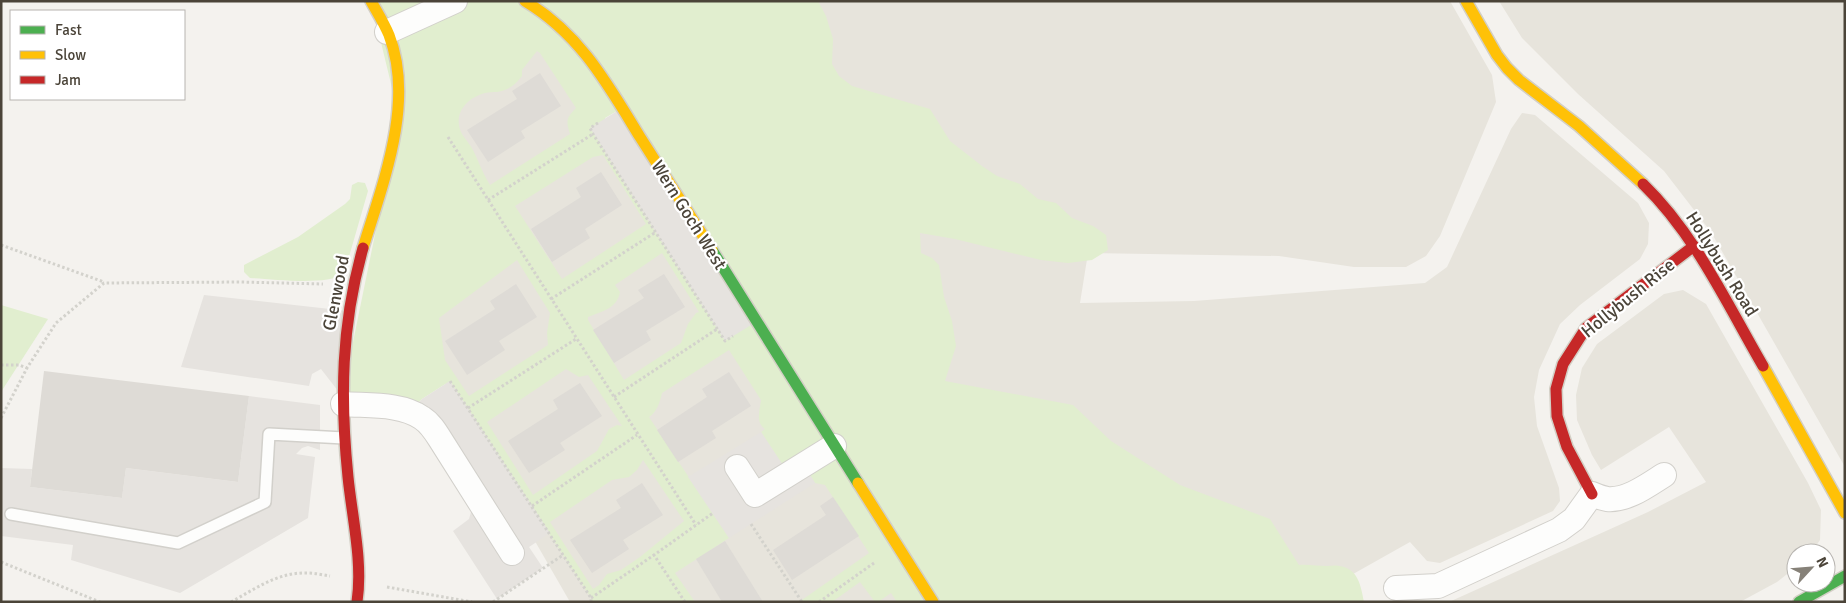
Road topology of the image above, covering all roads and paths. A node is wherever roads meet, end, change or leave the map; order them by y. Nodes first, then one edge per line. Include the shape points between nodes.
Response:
1 (371, 1) edge
2 (455, 1) edge
3 (526, 1) edge
4 (1466, 1) edge
5 (387, 32) junction
6 (622, 108) junction
7 (593, 134) junction
8 (448, 137) dead end
9 (488, 200) junction
10 (656, 232) junction
11 (1, 245) edge
12 (1694, 246) junction
13 (104, 282) junction
14 (353, 285) junction
15 (551, 299) junction
16 (756, 322) junction
17 (717, 329) junction
18 (576, 339) junction
19 (1, 365) edge
20 (27, 368) junction
21 (450, 381) dead end
22 (614, 397) junction
23 (343, 404) junction
24 (468, 408) junction
25 (1, 418) edge
26 (637, 435) junction
27 (344, 438) junction
28 (834, 446) junction
29 (737, 467) dead end
30 (1664, 475) dead end
31 (1592, 494) junction
32 (532, 506) junction
33 (713, 513) dead end
34 (1845, 513) edge
35 (11, 514) dead end
36 (751, 524) dead end
37 (696, 525) junction
38 (898, 546) junction
39 (512, 553) dead end
40 (563, 555) junction
41 (654, 555) junction
42 (1, 562) edge
43 (1845, 576) edge
44 (332, 577) dead end
45 (378, 586) dead end
46 (1396, 588) dead end
47 (591, 600) edge
48 (100, 602) edge
49 (232, 602) edge
50 (357, 602) edge
51 (472, 602) edge
52 (493, 602) edge
53 (685, 602) edge
54 (802, 602) edge
55 (819, 602) edge
56 (934, 602) edge
57 (1799, 602) edge

1 - 5 street, Glenwood
2 - 5 street
3 - 6 street, Wern Goch West via 578,44 597,67
4 - 12 street, Hollybush Road via 1507,68 1579,126 1654,195
5 - 14 street, Glenwood via 397,62 399,118 393,152
6 - 7 path via 590,128
6 - 16 street, Wern Goch West
7 - 9 path
7 - 10 path
8 - 9 path
9 - 15 path
10 - 15 path
10 - 17 path
11 - 13 path
12 - 31 street, Hollybush Rise via 1586,328 1572,345 1564,362 1556,383 1555,405 1561,432
12 - 34 street, Hollybush Road
13 - 14 path
13 - 20 path via 56,323
14 - 23 street, Glenwood via 344,346
15 - 18 path
16 - 17 path via 725,341
16 - 28 street, Wern Goch West
17 - 22 path
18 - 22 path
18 - 24 path
19 - 20 path
20 - 25 path
21 - 24 path
22 - 26 path
23 - 27 street, Glenwood
23 - 39 street via 394,408 421,417 432,427
24 - 32 path
26 - 32 path
26 - 37 path
27 - 35 lane via 269,434 264,502 178,542
27 - 50 street, Glenwood via 359,574
28 - 29 street via 755,496
28 - 38 street, Wern Goch West
30 - 31 street via 1625,496 1608,499
31 - 46 street via 1574,519 1559,530 1438,586
32 - 40 path
33 - 37 path
36 - 54 path
37 - 41 path
38 - 55 path
38 - 56 street, Wern Goch West
40 - 47 path
40 - 52 path
41 - 47 path
41 - 53 path
42 - 48 path
43 - 57 street
44 - 49 path via 290,574 274,578
45 - 51 path

